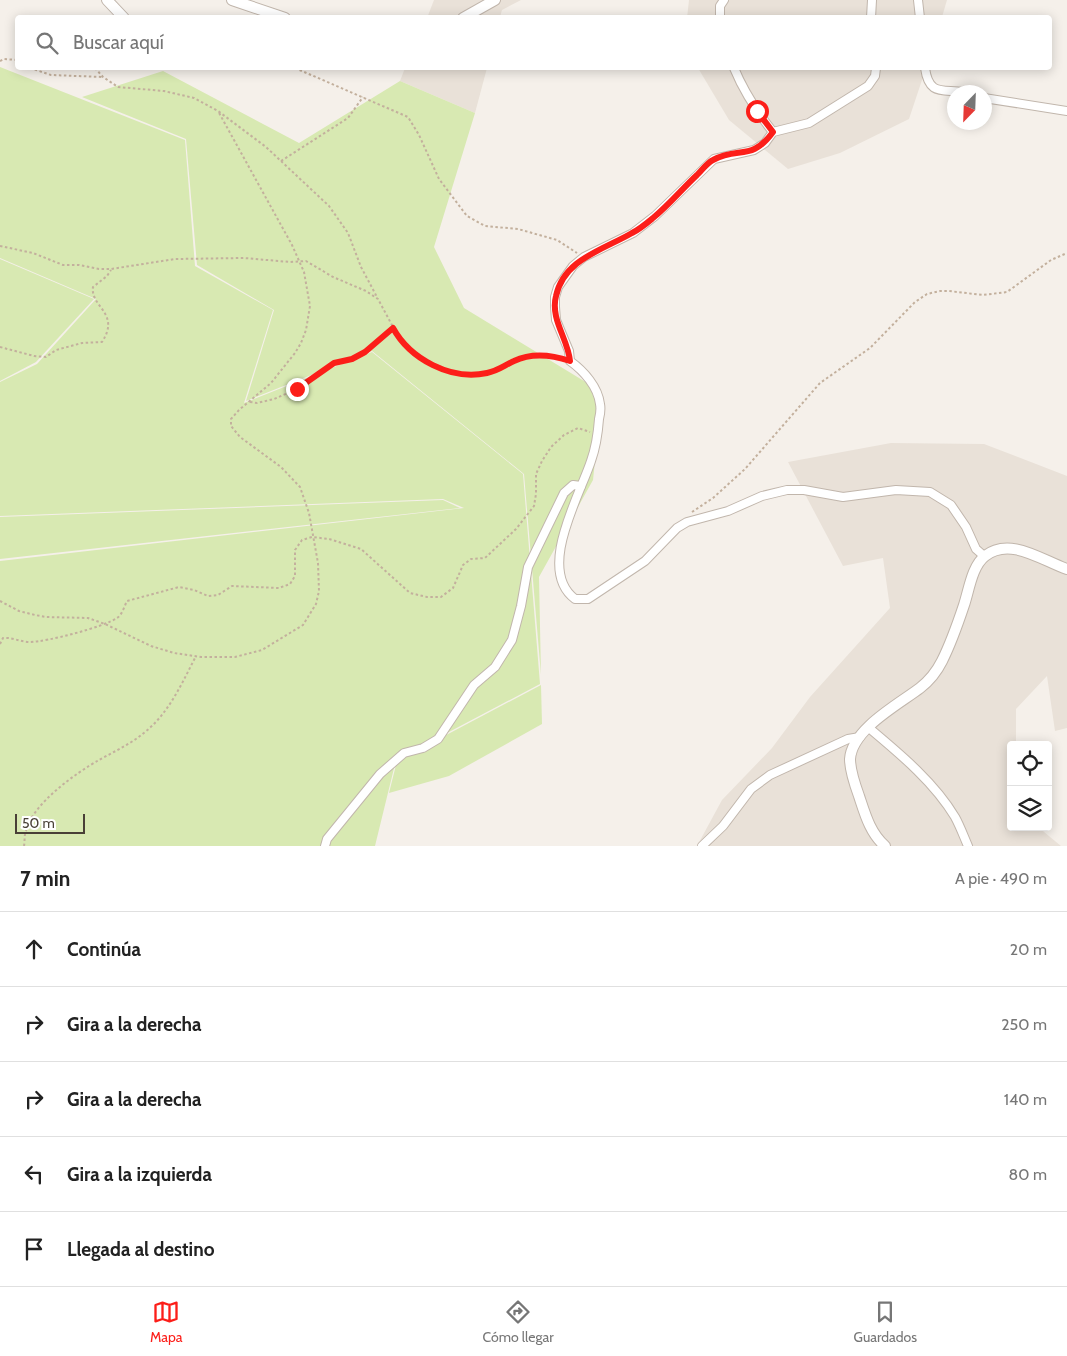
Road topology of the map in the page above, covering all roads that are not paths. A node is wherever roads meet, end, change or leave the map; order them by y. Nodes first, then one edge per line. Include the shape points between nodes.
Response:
1 (107, 0) edge
2 (232, 0) edge
3 (495, 0) edge
4 (724, 0) edge
5 (872, 0) edge
6 (918, 0) edge
7 (121, 15) edge
8 (277, 15) edge
9 (468, 15) edge
10 (720, 15) edge
11 (871, 15) edge
12 (920, 15) edge
13 (735, 70) edge
14 (875, 70) edge
15 (925, 70) edge
16 (947, 91) edge
17 (992, 99) edge
18 (1067, 111) edge
19 (773, 132) junction
20 (581, 486) junction
21 (984, 556) junction
22 (1067, 570) edge
23 (869, 728) junction
24 (860, 737) junction
25 (325, 846) edge
26 (702, 846) edge
27 (885, 846) edge
28 (968, 846) edge

1 - 7 street
2 - 8 street
3 - 9 street
4 - 10 street
5 - 11 street
6 - 12 street
13 - 19 street via 757,111
14 - 19 street via 872,81 863,90 809,122
15 - 16 street via 932,86
17 - 18 street
19 - 20 street via 760,148 714,159 633,233 584,257 558,287 556,320 570,361 581,369 600,405 592,460
20 - 21 street via 565,531 559,560 567,593 575,599 588,599 645,561 687,522 787,490 843,497 896,490 930,492 951,505 976,549
20 - 25 street via 573,485 564,493 538,544 528,567 512,640 495,667 474,685 438,739 423,748 404,753 380,774 327,839
21 - 22 street via 1001,550 1019,550
21 - 23 street via 976,568 959,620 937,670 921,687
23 - 24 street
23 - 28 street via 931,786 955,817
24 - 26 street via 848,739 770,776 751,789
24 - 27 street via 850,757 851,770 869,826

